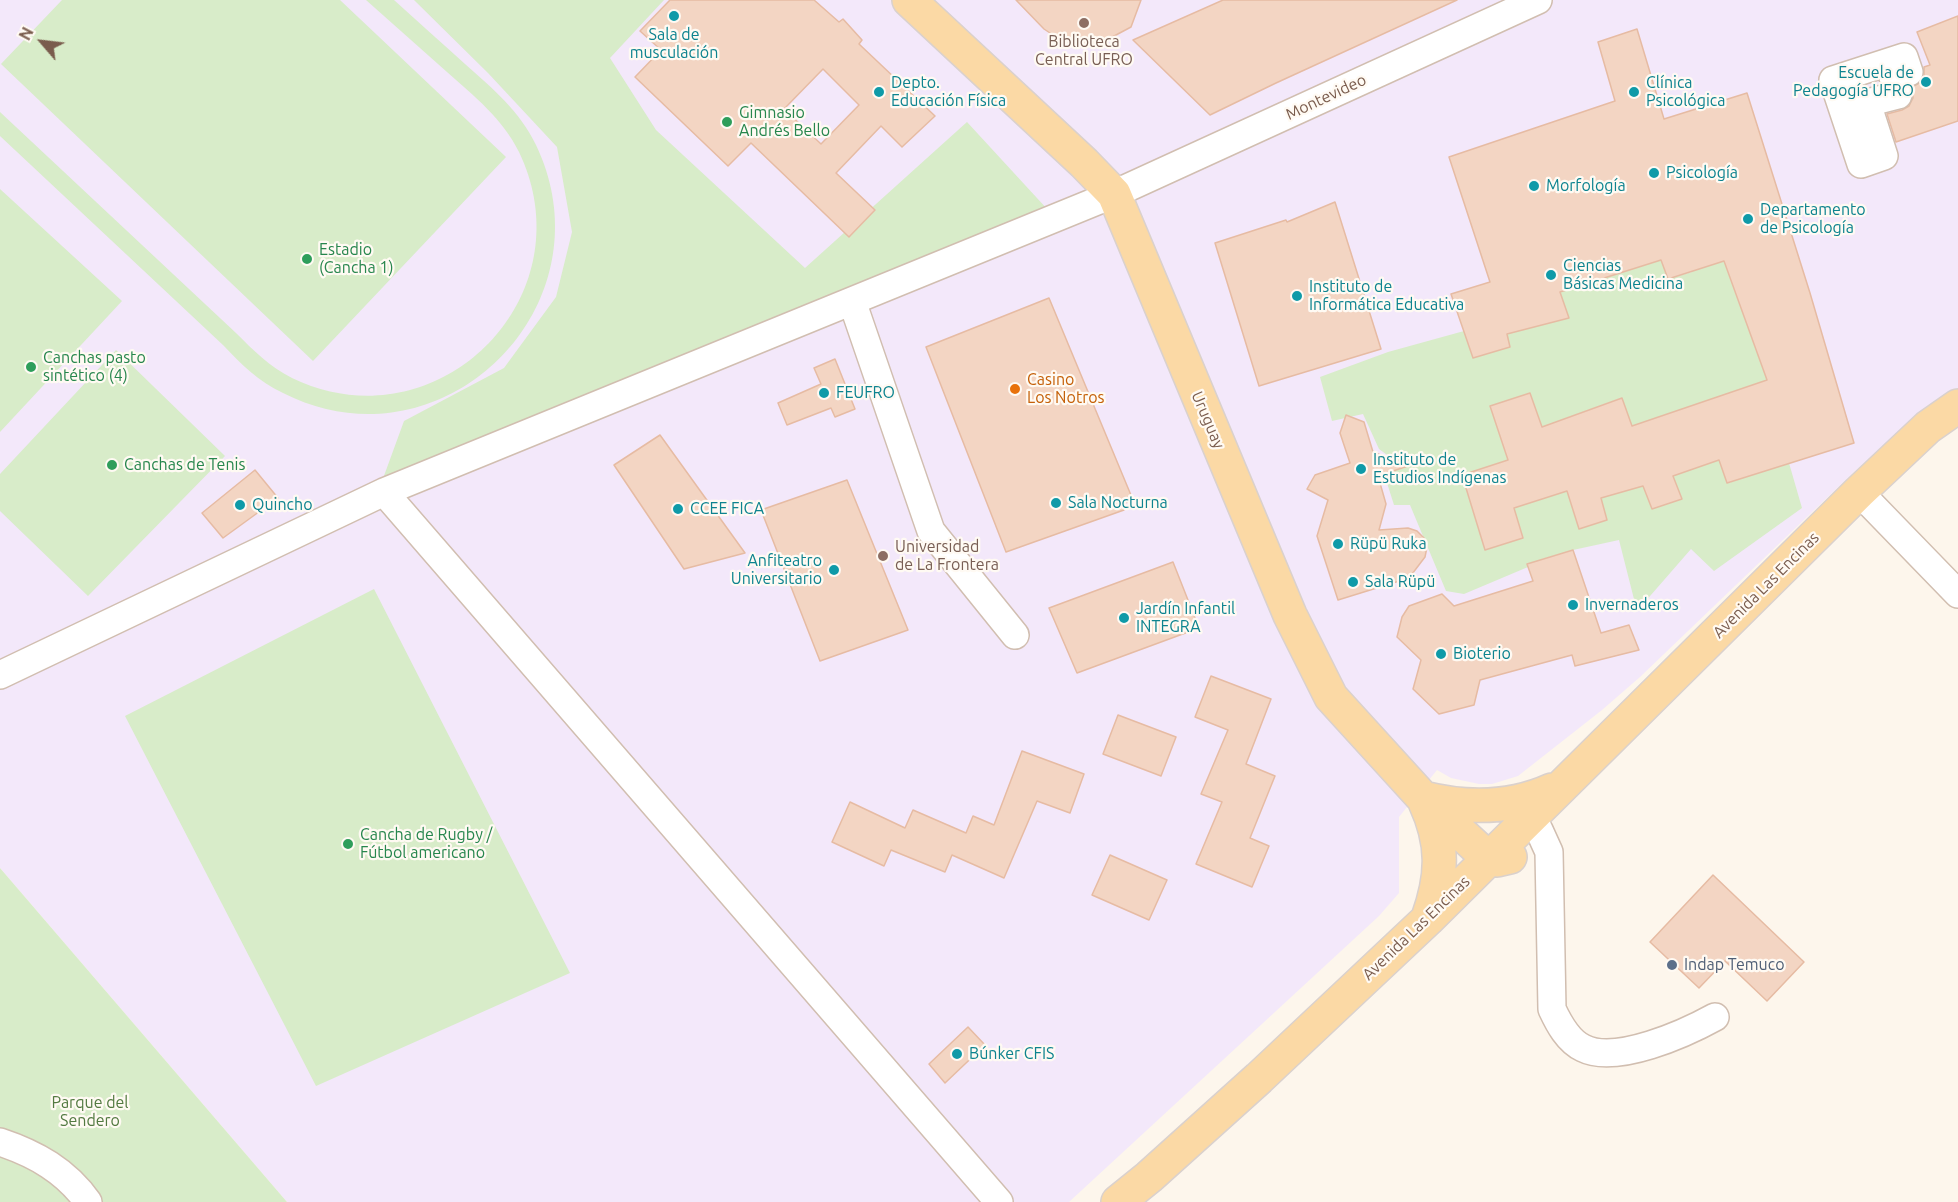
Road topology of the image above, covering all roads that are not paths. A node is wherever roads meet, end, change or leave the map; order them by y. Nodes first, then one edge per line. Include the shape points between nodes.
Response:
1 (909, 0) edge
2 (1538, 0) edge
3 (1114, 194) junction
4 (852, 301) junction
5 (1958, 406) edge
6 (384, 492) junction
7 (1859, 492) junction
8 (1958, 594) edge
9 (1015, 635) dead end
10 (0, 675) edge
11 (1570, 777) junction
12 (1423, 798) junction
13 (1539, 830) junction
14 (1496, 865) junction
15 (1428, 919) junction
16 (1357, 985) junction
17 (1715, 1017) dead end
18 (0, 1142) edge
19 (1143, 1189) edge
20 (88, 1202) edge
21 (999, 1202) edge
22 (1118, 1202) edge

1 - 3 main road, Uruguay
2 - 3 street, Montevideo
3 - 4 street, Montevideo
3 - 12 main road, Uruguay via 1309,656 1331,697
4 - 6 street, Montevideo
4 - 9 street via 931,531
5 - 7 main road, Avenida Las Encinas via 1928,427
6 - 10 street, Montevideo
6 - 21 street
7 - 8 street
7 - 11 main road, Avenida Las Encinas
11 - 12 main road via 1541,795 1497,806 1472,807
11 - 13 main road, Avenida Las Encinas via 1564,800
11 - 14 main road, Avenida Las Encinas
12 - 14 main road, Uruguay
12 - 15 main road via 1438,839 1440,861 1439,881
13 - 14 main road, Avenida Las Encinas
13 - 17 street via 1549,852 1552,1009 1571,1040 1599,1053 1637,1049 1691,1031
14 - 15 main road, Avenida Las Encinas
14 - 16 main road, Avenida Las Encinas via 1416,954 1389,972
15 - 16 main road, Avenida Las Encinas
16 - 19 main road, Avenida Las Encinas
18 - 20 street via 46,1162
19 - 22 main road, Avenida Las Encinas

